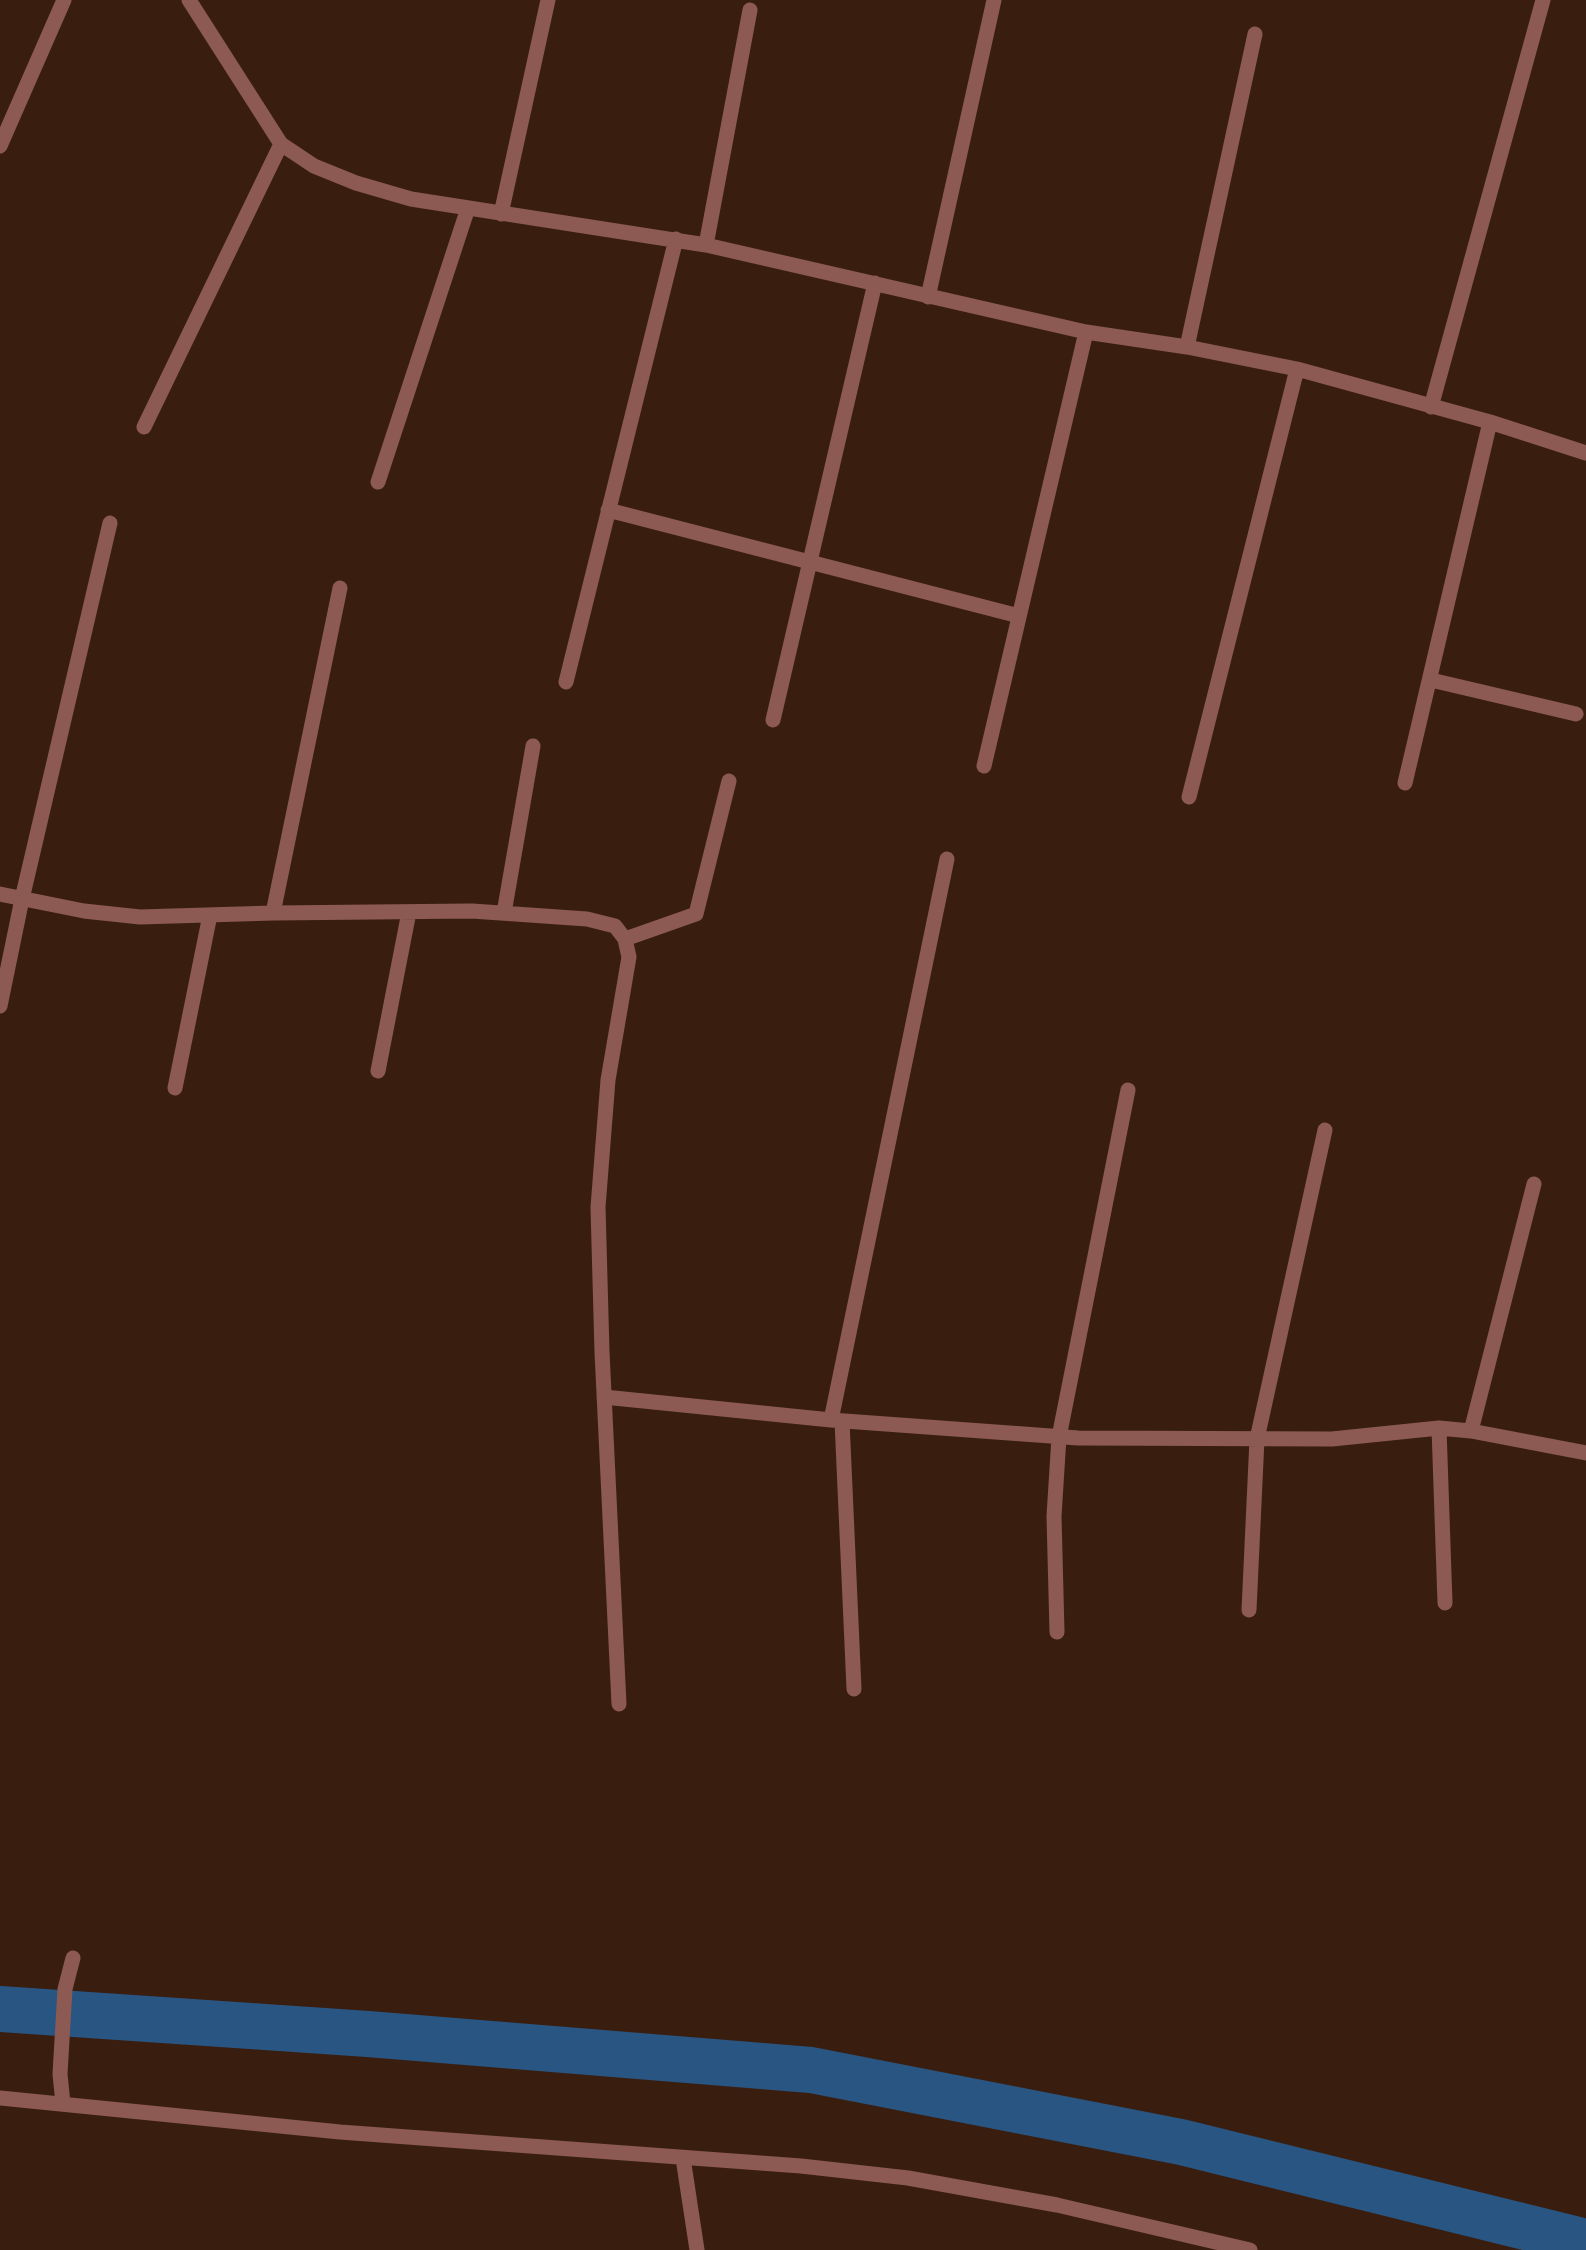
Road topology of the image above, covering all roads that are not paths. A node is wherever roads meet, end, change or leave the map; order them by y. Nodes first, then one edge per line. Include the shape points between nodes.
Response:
1 (64, 0) edge
2 (189, 0) edge
3 (548, 0) edge
4 (994, 0) edge
5 (1543, 0) edge
6 (750, 10) dead end
7 (1255, 34) dead end
8 (281, 144) junction
9 (0, 146) edge
10 (468, 208) junction
11 (501, 214) junction
12 (676, 239) junction
13 (706, 245) junction
14 (875, 284) junction
15 (928, 297) junction
16 (1086, 332) junction
17 (1187, 347) junction
18 (1297, 369) junction
19 (1431, 407) junction
20 (1490, 422) junction
21 (144, 427) dead end
22 (1586, 453) edge
23 (378, 482) dead end
24 (608, 510) junction
25 (110, 523) dead end
26 (809, 563) junction
27 (340, 588) dead end
28 (1019, 616) junction
29 (1431, 680) junction
30 (566, 682) dead end
31 (1576, 714) dead end
32 (773, 720) dead end
33 (533, 746) dead end
34 (984, 766) dead end
35 (729, 781) dead end
36 (1405, 783) dead end
37 (1189, 797) dead end
38 (947, 859) dead end
39 (0, 894) edge
40 (22, 899) junction
41 (409, 912) junction
42 (273, 913) junction
43 (504, 913) junction
44 (210, 915) junction
45 (625, 939) junction
46 (0, 1006) edge
47 (378, 1071) dead end
48 (176, 1088) dead end
49 (1128, 1090) dead end
50 (1325, 1130) dead end
51 (1534, 1184) dead end
52 (604, 1397) junction
53 (836, 1421) junction
54 (1439, 1428) junction
55 (1471, 1431) junction
56 (1059, 1437) junction
57 (1257, 1439) junction
58 (1586, 1452) edge
59 (1445, 1603) dead end
60 (1249, 1610) dead end
61 (1057, 1632) dead end
62 (854, 1689) dead end
63 (620, 1704) dead end
64 (73, 1958) dead end
65 (0, 2098) edge
66 (63, 2104) junction
67 (683, 2158) junction
68 (697, 2250) edge
69 (1250, 2250) edge

1 - 9 street
2 - 8 street
3 - 11 street
4 - 15 street
5 - 19 street
6 - 13 street
7 - 17 street
8 - 10 street via 314,165 356,183 411,199
8 - 21 street
10 - 11 street
10 - 23 street
11 - 12 street
12 - 13 street
12 - 24 street
13 - 14 street
14 - 15 street
14 - 26 street
15 - 16 street
16 - 17 street
16 - 28 street
17 - 18 street
18 - 19 street
18 - 37 street
19 - 20 street
20 - 22 street
20 - 29 street
24 - 26 street
24 - 30 street
25 - 40 street
26 - 28 street
26 - 32 street
27 - 42 street
28 - 34 street
29 - 31 street
29 - 36 street
33 - 43 street
35 - 45 street via 696,914
38 - 53 street
39 - 40 street
40 - 44 street via 140,917
40 - 46 street
41 - 42 street
41 - 43 street
41 - 47 street
42 - 44 street
43 - 45 street via 587,919 615,926
44 - 48 street
45 - 52 street via 629,957 608,1080 598,1207
49 - 56 street
50 - 57 street
51 - 55 street
52 - 53 street
52 - 63 street
53 - 56 street
53 - 62 street
54 - 55 street
54 - 57 street via 1332,1439
54 - 59 street
55 - 58 street
56 - 57 street
56 - 61 street via 1054,1516
57 - 60 street
64 - 66 street via 65,1989 60,2074
65 - 66 street
66 - 67 street via 340,2132
67 - 68 street
67 - 69 street via 908,2178 1057,2205

